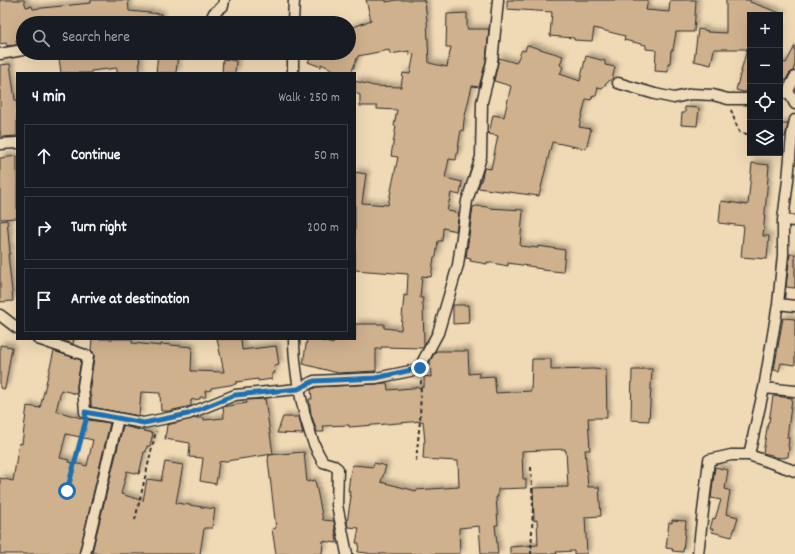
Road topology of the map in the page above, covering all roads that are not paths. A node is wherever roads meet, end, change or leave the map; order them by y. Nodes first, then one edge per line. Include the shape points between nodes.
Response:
1 (224, 0) edge
2 (294, 0) edge
3 (498, 0) edge
4 (212, 16) edge
5 (293, 16) edge
6 (16, 51) edge
7 (0, 54) edge
8 (293, 60) edge
9 (293, 72) edge
10 (795, 78) edge
11 (618, 83) dead end
12 (784, 93) edge
13 (747, 99) edge
14 (795, 104) edge
15 (795, 120) edge
16 (16, 143) edge
17 (0, 144) edge
18 (782, 220) junction
19 (795, 221) edge
20 (778, 304) junction
21 (795, 306) edge
22 (0, 315) edge
23 (16, 327) edge
24 (41, 340) edge
25 (294, 340) edge
26 (764, 388) junction
27 (298, 389) junction
28 (795, 391) edge
29 (118, 418) junction
30 (749, 455) junction
31 (795, 471) edge
32 (85, 554) edge
33 (347, 554) edge
34 (698, 554) edge

1 - 4 street via 223,6
2 - 5 street
3 - 27 street via 492,62 482,102 481,157 467,201 458,265 438,333 420,368 376,378 314,381
6 - 7 street
8 - 9 street
10 - 12 street
11 - 13 street via 674,98 691,94
12 - 14 street
15 - 18 street
16 - 17 street
18 - 19 street
18 - 20 street via 783,255
20 - 21 street
20 - 26 street
22 - 23 street
24 - 29 street via 88,356 83,386 85,412
25 - 27 street
26 - 28 street
26 - 30 street
27 - 29 street via 235,395 188,414 144,423
27 - 33 street via 317,453 323,462 338,469 337,505
29 - 32 street
30 - 31 street
30 - 34 street via 731,455 709,460

